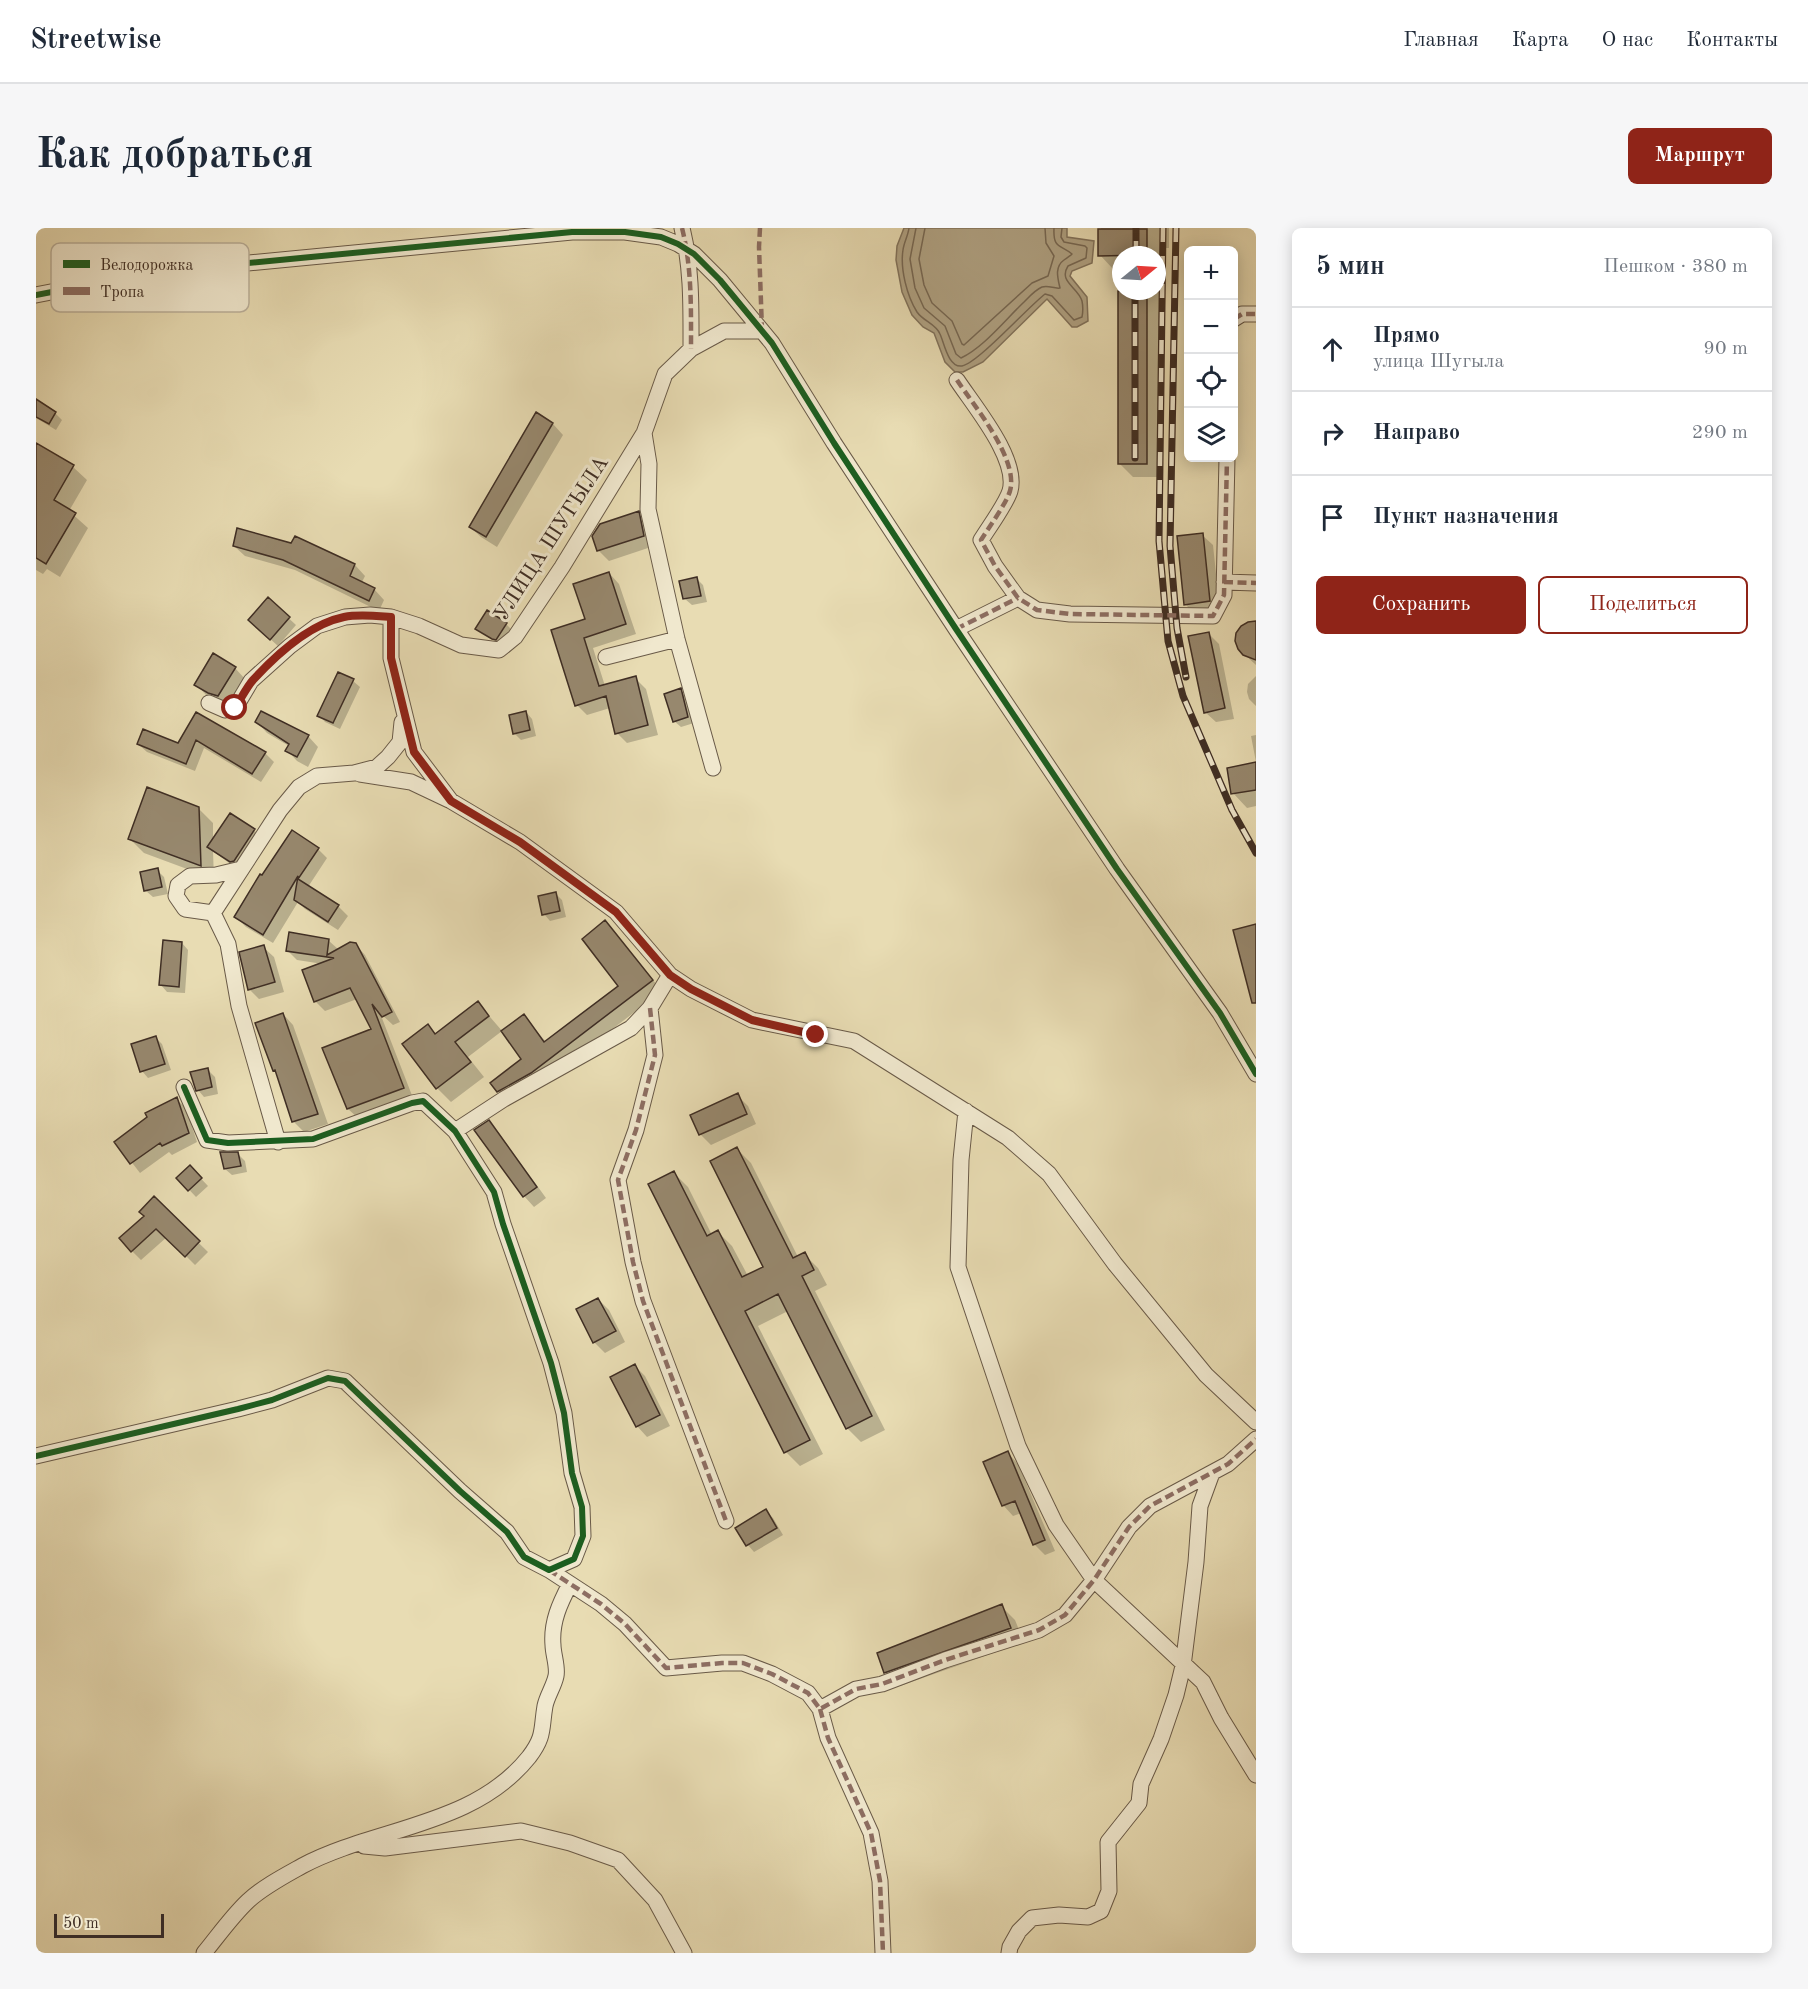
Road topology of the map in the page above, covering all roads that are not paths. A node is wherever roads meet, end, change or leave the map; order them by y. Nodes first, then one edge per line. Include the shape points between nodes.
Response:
1 (682, 228) edge
2 (688, 250) junction
3 (249, 263) edge
4 (51, 292) edge
5 (36, 295) edge
6 (1256, 314) edge
7 (1238, 316) edge
8 (762, 331) junction
9 (691, 349) junction
10 (957, 380) dead end
11 (644, 433) junction
12 (1227, 462) edge
13 (1224, 582) junction
14 (1256, 583) edge
15 (1018, 598) junction
16 (391, 617) junction
17 (956, 629) junction
18 (677, 639) junction
19 (606, 657) dead end
20 (210, 703) dead end
21 (403, 713) junction
22 (713, 768) dead end
23 (354, 773) junction
24 (451, 801) junction
25 (241, 869) junction
26 (213, 914) junction
27 (670, 975) junction
28 (650, 1008) junction
29 (1256, 1074) edge
30 (184, 1087) dead end
31 (966, 1111) junction
32 (455, 1131) junction
33 (278, 1142) junction
34 (1256, 1422) edge
35 (1256, 1440) edge
36 (36, 1456) edge
37 (1212, 1473) junction
38 (726, 1521) dead end
39 (549, 1570) junction
40 (1094, 1580) junction
41 (570, 1584) junction
42 (1184, 1666) junction
43 (820, 1709) junction
44 (1256, 1775) edge
45 (355, 1845) junction
46 (204, 1953) edge
47 (684, 1953) edge
48 (882, 1953) edge
49 (1009, 1953) edge

1 - 2 street
2 - 3 street via 661,237 626,232 572,232
2 - 8 street via 720,280
2 - 9 street
4 - 5 street
6 - 7 street
8 - 9 street, УЛИЦА ШУГЫЛА via 724,331
8 - 17 street
9 - 11 street, УЛИЦА ШУГЫЛА via 664,374
10 - 15 street via 1009,462 1010,491 981,540
11 - 16 street, УЛИЦА ШУГЫЛА via 562,567 515,637 499,650 461,645
11 - 18 street via 649,464 648,509
12 - 13 street
13 - 14 street
13 - 15 street via 1224,595 1212,616 1070,614 1037,610
15 - 17 street
16 - 20 street, УЛИЦА ШУГЫЛА via 345,617 317,626 251,681 235,708 225,710
16 - 21 street via 391,658
17 - 29 street via 1117,869 1220,1013
18 - 19 street
18 - 22 street
21 - 23 street via 400,742 388,757 377,766
21 - 24 street via 414,752
23 - 24 street via 411,782
23 - 25 street via 316,776 299,788
24 - 27 street via 520,842 616,912
25 - 26 street
25 - 26 street via 190,876 178,885 176,896 185,909
26 - 33 street via 228,944 239,1006
27 - 28 street
27 - 31 street via 752,1020 854,1041
28 - 32 street via 631,1028 543,1076
28 - 38 street via 655,1055 636,1130 618,1180 643,1301
30 - 33 street via 207,1140
31 - 34 street via 1008,1138 1049,1174 1115,1264 1199,1366
31 - 40 street via 960,1160 958,1267 1018,1446 1056,1525
32 - 33 street via 423,1101 313,1139
32 - 39 street via 494,1192 564,1413 572,1473 582,1507 583,1536 573,1559
35 - 37 street
36 - 39 street via 272,1400 328,1378 345,1381 507,1532 524,1557
37 - 40 street via 1150,1506 1129,1527
37 - 42 street via 1200,1506
39 - 41 street
40 - 42 street
40 - 43 street via 1065,1615 1040,1630 882,1684 856,1689
41 - 43 street via 625,1624 666,1668 743,1664 808,1693
41 - 45 street via 556,1610 552,1642 556,1674 545,1705 542,1734 529,1757 503,1783 462,1808
42 - 44 street via 1203,1682
42 - 49 street via 1161,1739 1141,1784 1139,1803 1108,1842 1109,1891 1101,1911 1088,1917 1032,1918 1019,1930
43 - 48 street via 828,1738 872,1833 880,1881
45 - 46 street via 303,1866 248,1901
45 - 47 street via 385,1848 521,1831 570,1843 618,1860 655,1900

